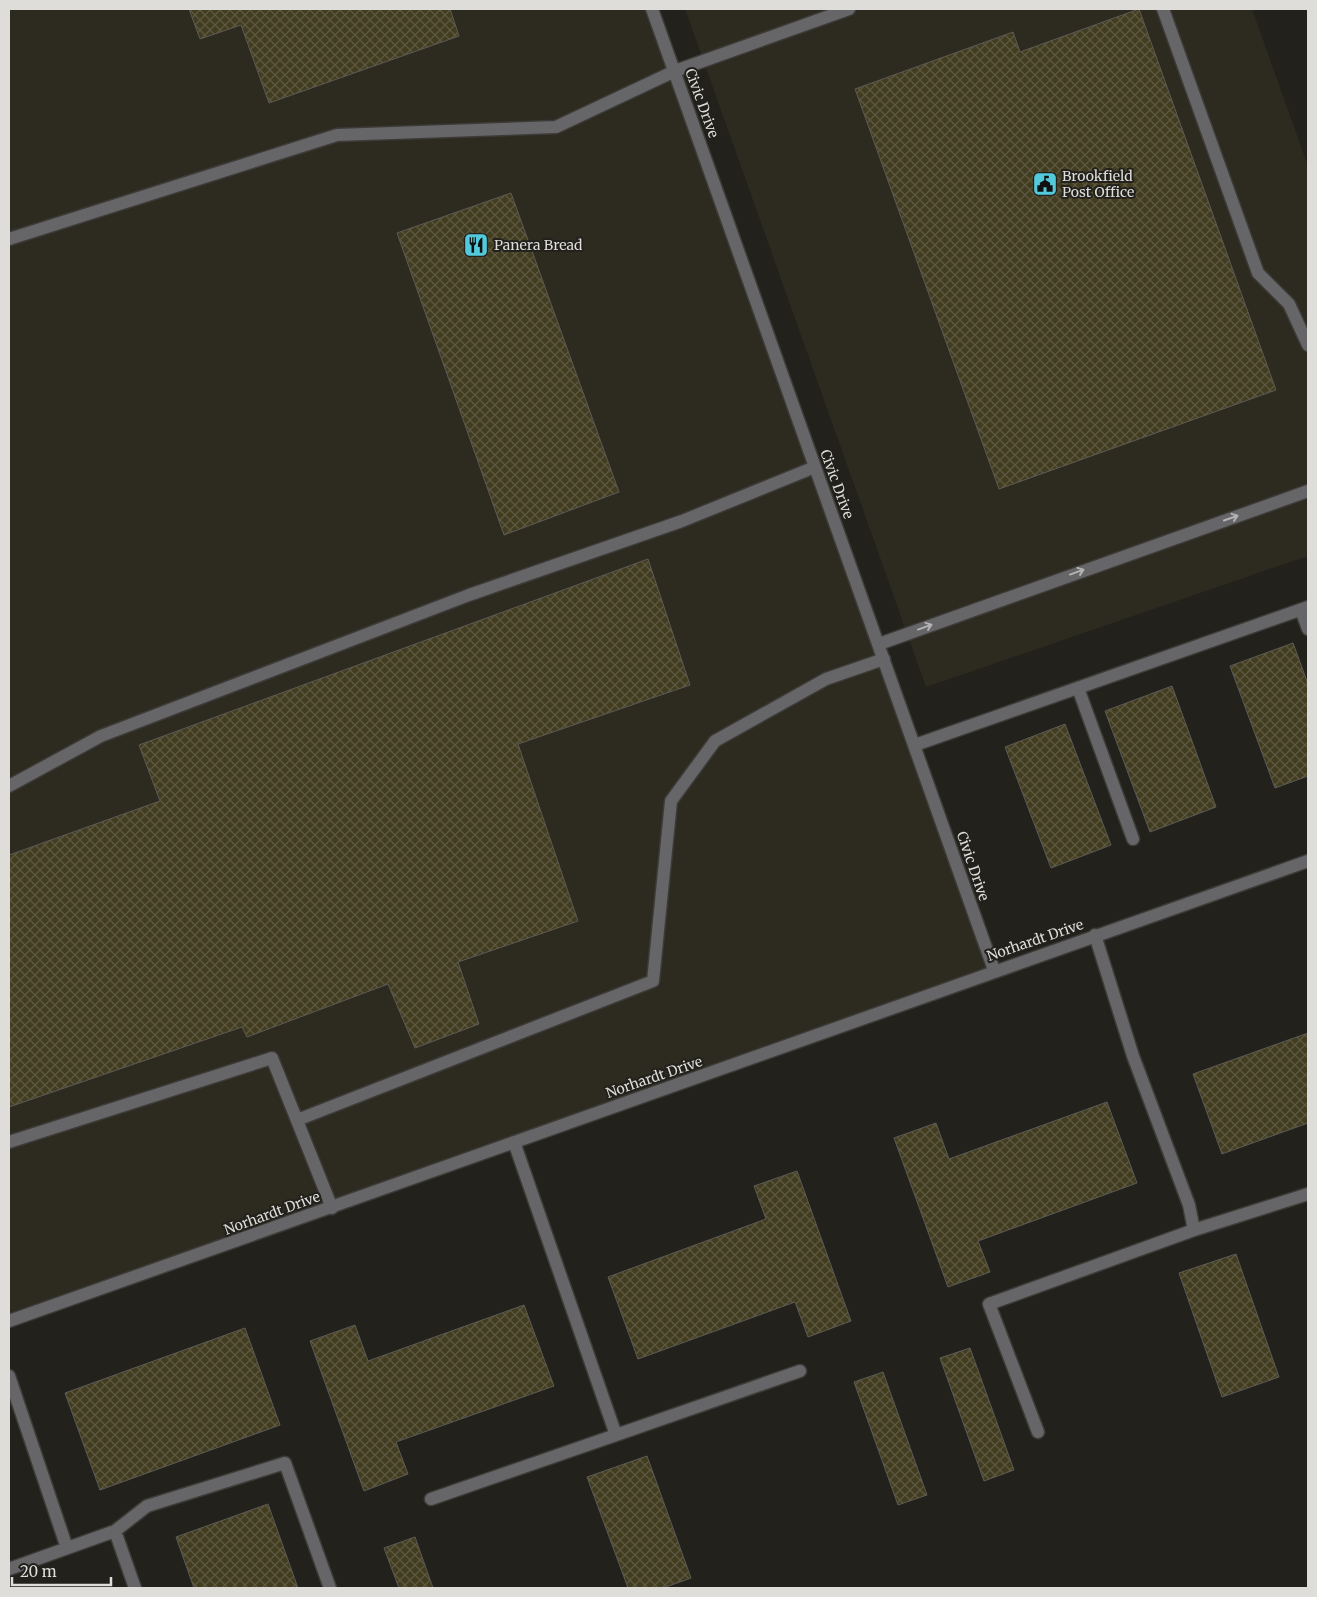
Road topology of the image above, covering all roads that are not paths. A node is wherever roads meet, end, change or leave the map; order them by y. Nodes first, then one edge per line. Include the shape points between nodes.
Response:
1 (652, 9) edge
2 (849, 9) edge
3 (1163, 9) edge
4 (675, 71) junction
5 (9, 239) edge
6 (1308, 345) edge
7 (815, 467) junction
8 (1308, 491) edge
9 (1305, 609) edge
10 (1308, 628) edge
11 (879, 644) junction
12 (884, 659) junction
13 (1078, 688) junction
14 (915, 745) junction
15 (9, 786) edge
16 (1133, 839) dead end
17 (1308, 861) edge
18 (1095, 935) junction
19 (994, 970) junction
20 (297, 1120) junction
21 (9, 1142) edge
22 (514, 1142) junction
23 (1308, 1194) edge
24 (332, 1208) junction
25 (1194, 1230) junction
26 (9, 1321) edge
27 (800, 1371) dead end
28 (9, 1376) edge
29 (1038, 1432) dead end
30 (616, 1435) junction
31 (431, 1499) dead end
32 (115, 1531) junction
33 (66, 1548) junction
34 (9, 1569) edge
35 (135, 1588) edge
36 (330, 1588) edge

1 - 4 street, Civic Drive
2 - 4 street
3 - 6 street via 1258,273 1289,304
4 - 5 street via 556,127 337,135
4 - 7 street, Civic Drive
7 - 11 street, Civic Drive
7 - 15 street via 682,521 469,595 101,736
11 -> 8 street
9 - 10 street
9 - 13 street
11 - 12 street, Civic Drive
12 - 14 street, Civic Drive
12 - 20 street via 826,679 715,741 671,801 653,981
13 - 14 street
13 - 16 street
14 - 19 street, Civic Drive
17 - 18 street, Norhardt Drive
18 - 19 street, Norhardt Drive
18 - 25 street via 1133,1056 1189,1205
19 - 22 street, Norhardt Drive
20 - 21 street via 272,1058
20 - 24 street
22 - 24 street, Norhardt Drive
22 - 30 street
23 - 25 street
24 - 26 street, Norhardt Drive
25 - 29 street via 989,1304
27 - 30 street
28 - 33 street
30 - 31 street
32 - 33 street
32 - 35 street
32 - 36 street via 147,1506 285,1463
33 - 34 street

